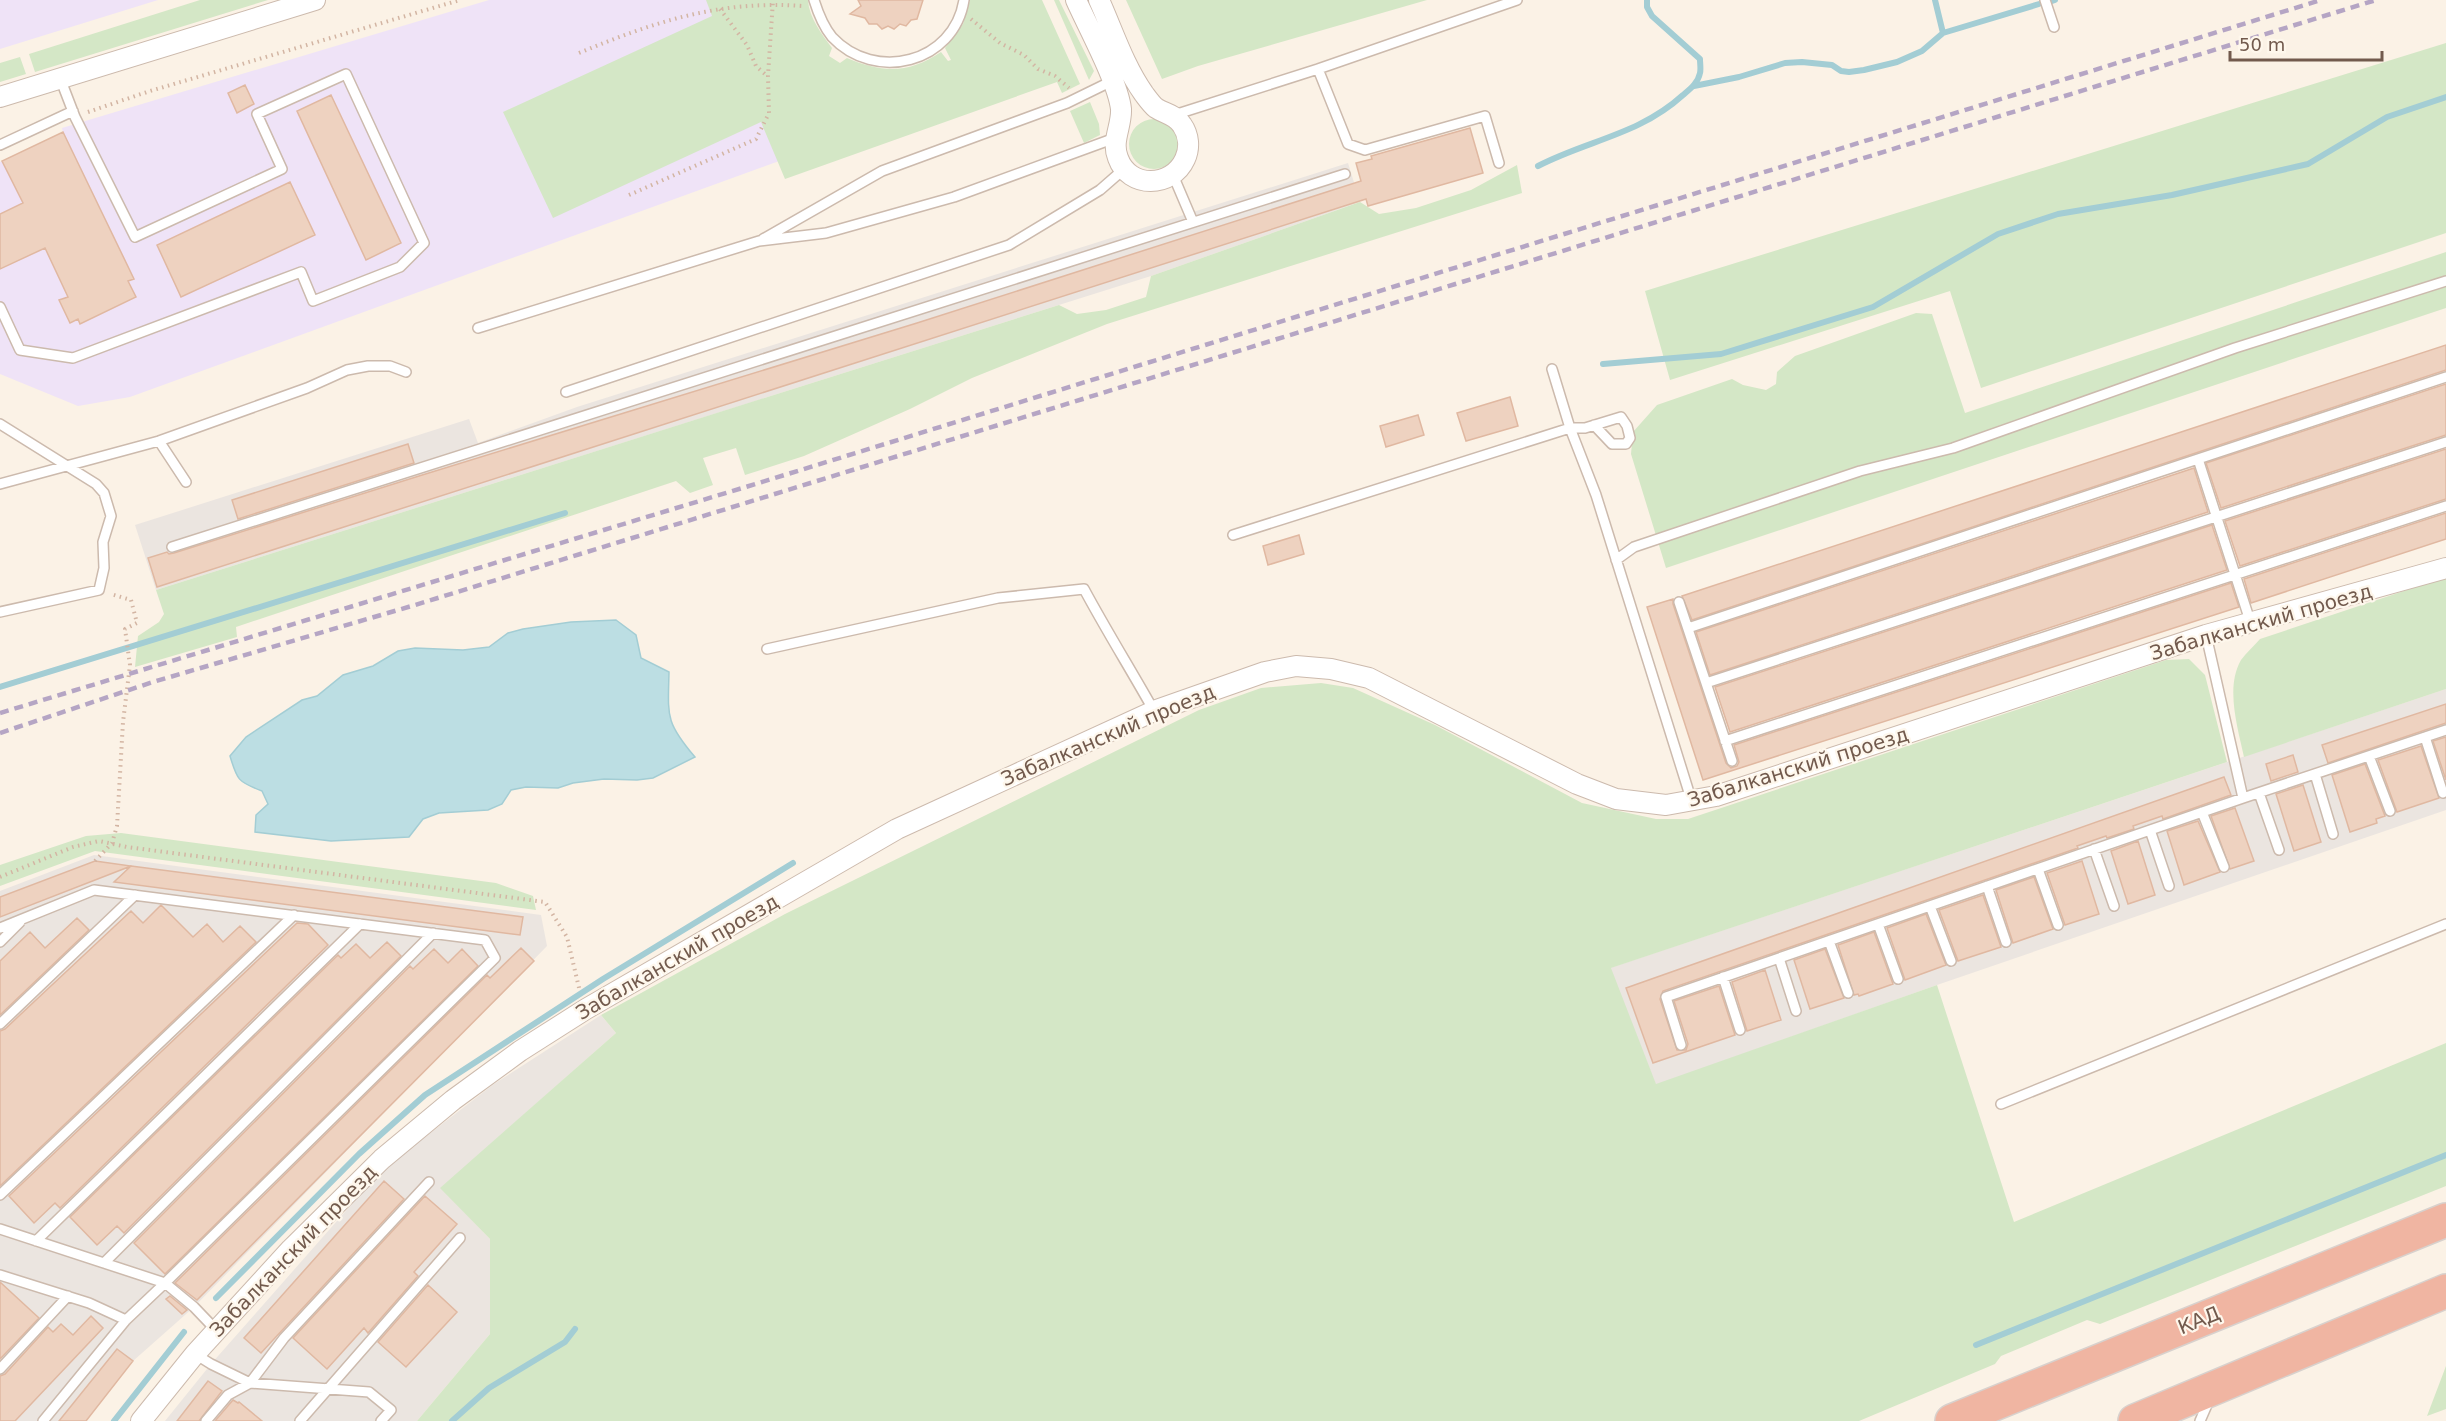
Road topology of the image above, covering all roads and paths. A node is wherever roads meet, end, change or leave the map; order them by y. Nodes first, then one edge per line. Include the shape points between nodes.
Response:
1 (460, 0) edge
2 (814, 0) edge
3 (964, 0) edge
4 (1076, 0) edge
5 (1099, 0) edge
6 (1517, 0) edge
7 (2045, 0) edge
8 (302, 2) edge
9 (773, 2) edge
10 (805, 7) dead end
11 (720, 9) junction
12 (962, 11) junction
13 (2054, 27) dead end
14 (579, 53) dead end
15 (1318, 69) junction
16 (768, 76) junction
17 (60, 78) junction
18 (1112, 81) junction
19 (0, 97) edge
20 (1075, 99) junction
21 (74, 114) junction
22 (1173, 115) junction
23 (1116, 138) junction
24 (0, 145) edge
25 (1498, 163) dead end
26 (1124, 169) junction
27 (1345, 174) dead end
28 (1173, 175) junction
29 (629, 195) dead end
30 (1193, 222) junction
31 (759, 241) junction
32 (2446, 281) edge
33 (0, 307) edge
34 (478, 328) dead end
35 (1552, 369) dead end
36 (406, 372) dead end
37 (2446, 377) edge
38 (566, 392) dead end
39 (0, 424) edge
40 (1594, 425) dead end
41 (1570, 428) junction
42 (159, 441) junction
43 (2446, 442) edge
44 (2198, 459) junction
45 (68, 465) junction
46 (186, 482) dead end
47 (0, 484) edge
48 (2446, 506) edge
49 (2216, 518) junction
50 (1233, 535) dead end
51 (172, 547) dead end
52 (1616, 560) junction
53 (2446, 568) edge
54 (2236, 575) junction
55 (99, 590) junction
56 (1679, 602) dead end
57 (0, 612) edge
58 (2251, 624) junction
59 (1688, 628) junction
60 (2206, 635) junction
61 (767, 649) dead end
62 (1706, 682) junction
63 (1154, 711) junction
64 (2446, 730) edge
65 (2424, 737) junction
66 (1725, 741) junction
67 (2369, 756) junction
68 (1732, 761) dead end
69 (2315, 774) junction
70 (2259, 793) junction
71 (2443, 793) dead end
72 (2243, 798) junction
73 (1692, 802) junction
74 (2390, 811) dead end
75 (2202, 812) junction
76 (2150, 830) junction
77 (2333, 834) dead end
78 (112, 843) junction
79 (2094, 849) junction
80 (2279, 850) dead end
81 (95, 861) dead end
82 (2224, 867) dead end
83 (2038, 869) junction
84 (0, 877) edge
85 (1987, 886) junction
86 (2169, 886) dead end
87 (135, 895) junction
88 (1930, 906) junction
89 (2114, 906) dead end
90 (294, 915) junction
91 (24, 918) junction
92 (360, 924) junction
93 (1878, 924) junction
94 (2446, 924) edge
95 (2058, 925) dead end
96 (0, 928) edge
97 (433, 933) junction
98 (1829, 941) junction
99 (0, 942) edge
100 (2006, 942) dead end
101 (1779, 958) junction
102 (1951, 961) dead end
103 (1723, 977) junction
104 (1898, 979) dead end
105 (579, 988) dead end
106 (1848, 993) dead end
107 (1796, 1011) dead end
108 (0, 1024) edge
109 (1740, 1030) dead end
110 (1681, 1045) dead end
111 (2001, 1104) dead end
112 (429, 1182) dead end
113 (0, 1195) edge
114 (2446, 1220) edge
115 (0, 1229) edge
116 (459, 1238) dead end
117 (36, 1241) junction
118 (104, 1263) junction
119 (0, 1275) edge
120 (165, 1283) junction
121 (2446, 1291) edge
122 (68, 1296) junction
123 (126, 1320) junction
124 (216, 1330) junction
125 (195, 1354) junction
126 (0, 1369) edge
127 (250, 1383) junction
128 (2214, 1388) junction
129 (325, 1390) junction
130 (43, 1421) edge
131 (141, 1421) edge
132 (206, 1421) edge
133 (300, 1421) edge
134 (381, 1421) edge
135 (1952, 1421) edge
136 (2135, 1421) edge
137 (2200, 1421) edge

1 - 21 path
2 - 12 lane via 832,36 855,54 880,63 905,62 930,52 947,37
3 - 12 lane
4 - 18 street
5 - 22 street via 1145,94 1157,108
6 - 15 lane
7 - 13 lane
8 - 17 street
9 - 10 path
9 - 11 path
9 - 16 path
11 - 14 path via 647,25
11 - 16 path via 747,45 756,66
12 - 20 path via 1000,43 1067,85
15 - 22 lane
15 - 25 lane via 1348,144 1365,150 1485,116
16 - 29 path via 769,113 756,139
17 - 19 street
17 - 21 lane
18 - 20 lane
18 - 23 street via 1121,108
20 - 31 lane via 882,171
21 - 24 lane
21 - 33 lane via 135,237 282,169 256,114 346,74 424,243 400,267 314,301 301,272 73,358 20,350
22 - 28 street via 1182,123 1188,145 1181,167
23 - 26 street via 1115,149
23 - 31 lane via 954,197 826,232
26 - 28 street via 1152,182
26 - 38 lane via 1100,189 1009,245
27 - 30 lane
28 - 30 lane
30 - 51 lane
31 - 34 lane
32 - 52 lane via 2235,348 1964,444 1803,490 1634,547
35 - 41 lane
36 - 42 lane via 390,366 347,370
37 - 44 lane
39 - 45 lane
40 - 41 lane
41 - 50 lane
41 - 52 lane
42 - 45 lane
42 - 46 lane
43 - 49 lane
44 - 49 lane
44 - 59 lane
45 - 47 lane
45 - 55 lane via 104,493 111,516 103,542 104,568
48 - 54 lane
49 - 54 lane
49 - 62 lane
52 - 73 lane
53 - 58 street, Забалканский проезд
54 - 58 lane
54 - 66 lane
55 - 57 lane
55 - 78 path via 131,600 137,623 124,629 130,665 117,826
56 - 59 lane
58 - 60 street, Забалканский проезд
59 - 62 lane
60 - 72 lane
60 - 73 street, Забалканский проезд
61 - 63 lane via 998,597 1084,589
62 - 66 lane
63 - 73 street, Забалканский проезд via 1265,672 1296,666 1331,669 1369,678 1616,800 1666,805
63 - 124 street, Забалканский проезд via 897,829 520,1051 453,1100 382,1160
64 - 65 lane
65 - 67 lane
65 - 71 lane
66 - 68 lane
67 - 69 lane
67 - 74 lane
69 - 70 lane
69 - 77 lane
70 - 72 lane
70 - 80 lane
72 - 75 lane
75 - 76 lane
75 - 82 lane
76 - 79 lane
76 - 86 lane
78 - 81 path
78 - 84 path via 99,841 74,847
78 - 105 path via 544,902 567,937
79 - 83 lane
79 - 89 lane
83 - 85 lane
83 - 95 lane
85 - 88 lane
85 - 100 lane
87 - 90 lane
87 - 91 lane via 94,890
87 - 108 lane
88 - 93 lane
88 - 102 lane
90 - 92 lane
90 - 113 lane
91 - 96 lane
91 - 99 lane
92 - 97 lane
92 - 117 lane
93 - 98 lane
93 - 104 lane
94 - 111 lane
97 - 118 lane
97 - 120 lane via 485,940 495,958
98 - 101 lane
98 - 106 lane
101 - 103 lane
101 - 107 lane
103 - 109 lane
103 - 110 lane via 1666,997
112 - 127 lane via 284,1338
114 - 135 highway, КАД
115 - 117 lane
116 - 129 lane
117 - 118 lane
118 - 120 lane
119 - 122 lane
120 - 123 lane
120 - 124 lane
121 - 128 highway
122 - 123 lane
122 - 126 lane
123 - 130 lane
124 - 125 street, Забалканский проезд
125 - 127 lane
125 - 131 street, Забалканский проезд
127 - 129 lane
127 - 132 lane via 228,1395
128 - 136 highway
128 - 137 lane
129 - 133 lane
129 - 134 lane via 369,1392 391,1410

